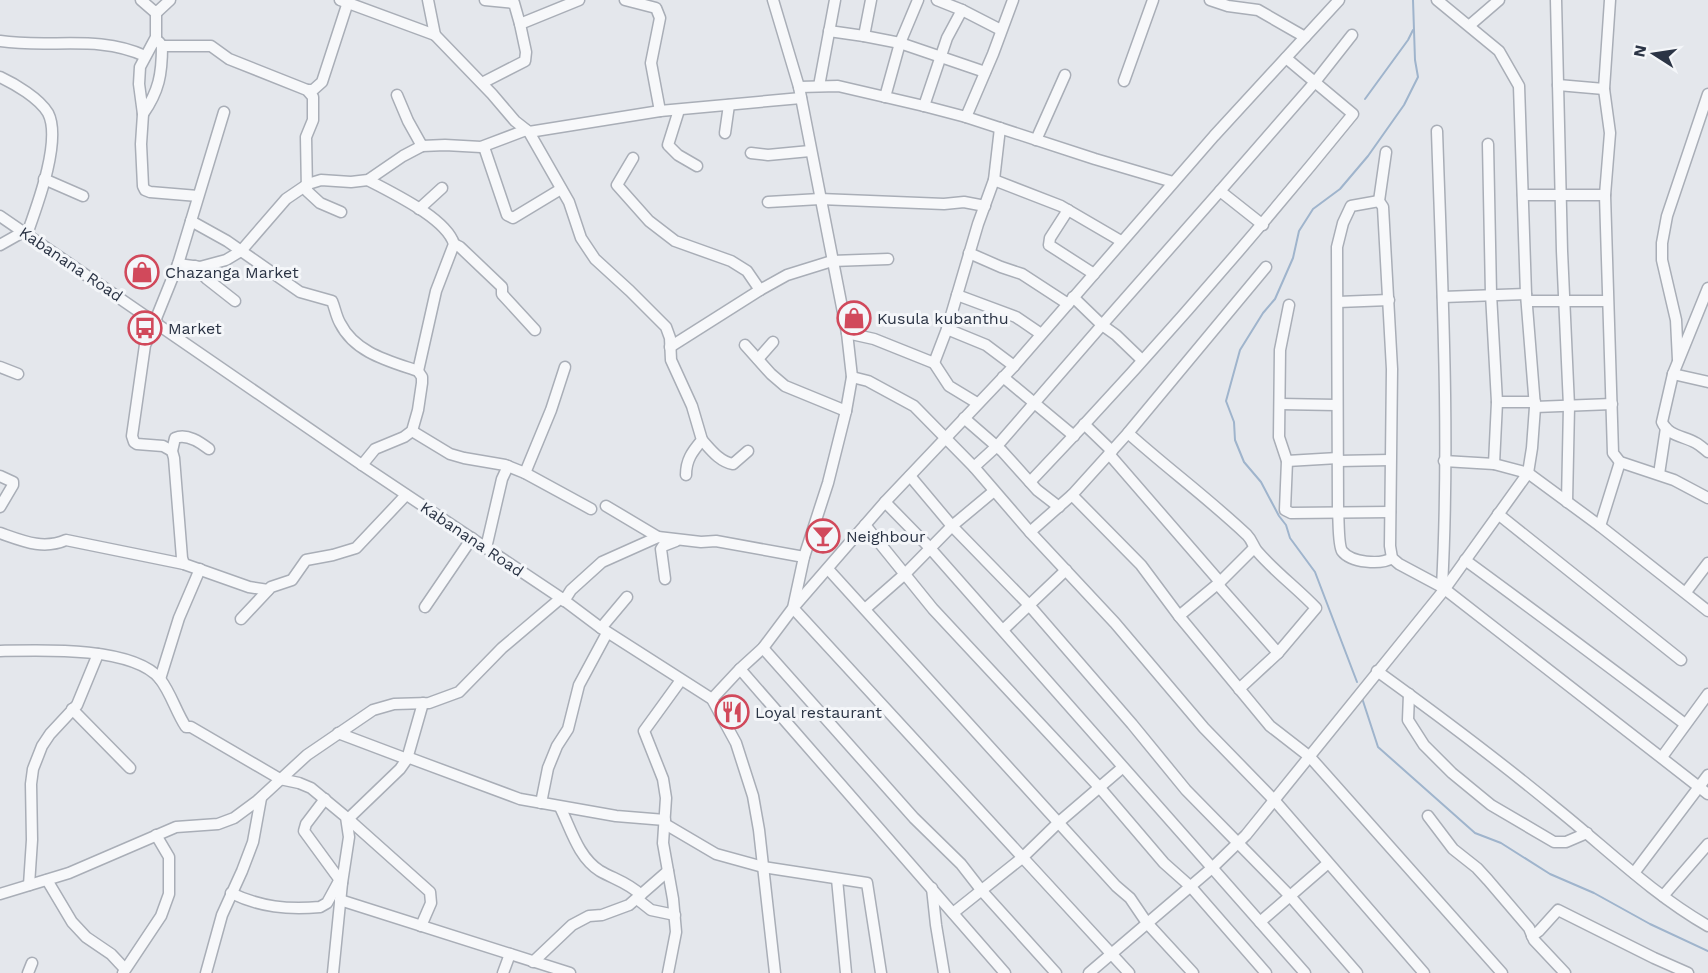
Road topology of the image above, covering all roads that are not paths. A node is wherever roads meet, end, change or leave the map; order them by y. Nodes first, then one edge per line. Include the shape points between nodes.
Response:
1 (141, 0) edge
2 (170, 0) edge
3 (428, 0) edge
4 (485, 0) edge
5 (579, 0) edge
6 (625, 0) edge
7 (773, 0) edge
8 (835, 0) edge
9 (871, 0) edge
10 (918, 0) edge
11 (937, 0) edge
12 (1013, 0) edge
13 (1153, 0) edge
14 (1210, 0) edge
15 (1339, 0) edge
16 (1437, 0) edge
17 (1499, 0) edge
18 (1556, 0) edge
19 (1610, 0) edge
20 (344, 1) edge
21 (1230, 3) edge
22 (958, 6) edge
23 (156, 13) junction
24 (520, 24) junction
25 (1470, 25) junction
26 (1001, 30) junction
27 (828, 31) junction
28 (435, 35) junction
29 (1352, 35) dead end
30 (864, 36) junction
31 (1305, 38) junction
32 (0, 41) edge
33 (159, 42) junction
34 (900, 43) junction
35 (145, 56) junction
36 (940, 56) junction
37 (1286, 58) junction
38 (985, 72) junction
39 (1065, 75) dead end
40 (0, 77) edge
41 (1124, 81) dead end
42 (1315, 82) junction
43 (482, 83) junction
44 (1558, 85) junction
45 (819, 86) junction
46 (1604, 89) junction
47 (307, 90) junction
48 (800, 93) junction
49 (397, 95) dead end
50 (1708, 95) edge
51 (885, 97) junction
52 (729, 105) junction
53 (924, 106) junction
54 (680, 110) junction
55 (660, 111) junction
56 (224, 112) dead end
57 (143, 114) junction
58 (966, 117) junction
59 (1000, 128) junction
60 (527, 131) junction
61 (1437, 131) dead end
62 (725, 133) dead end
63 (1036, 140) junction
64 (1488, 144) dead end
65 (422, 146) junction
66 (484, 147) junction
67 (810, 151) junction
68 (1386, 152) dead end
69 (751, 153) dead end
70 (633, 158) dead end
71 (697, 166) dead end
72 (44, 179) junction
73 (368, 180) junction
74 (994, 180) junction
75 (1173, 182) junction
76 (308, 184) junction
77 (442, 188) dead end
78 (561, 189) junction
79 (1220, 191) junction
80 (1562, 194) junction
81 (1523, 195) junction
82 (1605, 195) junction
83 (83, 196) dead end
84 (198, 196) junction
85 (820, 199) junction
86 (1379, 201) junction
87 (768, 202) dead end
88 (985, 206) junction
89 (419, 208) junction
90 (1068, 210) junction
91 (341, 212) dead end
92 (0, 216) edge
93 (191, 221) junction
94 (1263, 225) junction
95 (25, 233) junction
96 (1122, 241) junction
97 (454, 244) junction
98 (0, 245) edge
99 (241, 251) junction
100 (969, 254) junction
101 (888, 259) dead end
102 (832, 261) junction
103 (178, 264) junction
104 (195, 266) junction
105 (1266, 267) dead end
106 (1094, 274) junction
107 (1708, 288) edge
108 (760, 290) junction
109 (1491, 294) junction
110 (957, 295) junction
111 (1443, 297) junction
112 (1527, 297) junction
113 (235, 300) dead end
114 (1070, 300) junction
115 (1389, 300) junction
116 (1565, 301) junction
117 (1338, 302) junction
118 (1607, 302) junction
119 (1289, 304) dead end
120 (156, 322) junction
121 (1102, 325) junction
122 (947, 329) junction
123 (535, 330) dead end
124 (847, 333) junction
125 (1041, 334) junction
126 (773, 342) dead end
127 (746, 345) dead end
128 (670, 347) junction
129 (758, 359) junction
130 (1142, 360) junction
131 (1678, 360) junction
132 (934, 363) junction
133 (1014, 366) junction
134 (0, 367) edge
135 (565, 367) dead end
136 (418, 370) junction
137 (18, 374) dead end
138 (1673, 374) junction
139 (852, 377) junction
140 (1003, 377) junction
141 (1708, 382) edge
142 (1034, 402) junction
143 (1497, 402) junction
144 (976, 404) junction
145 (1280, 404) junction
146 (1535, 404) junction
147 (1612, 404) junction
148 (1336, 405) junction
149 (1569, 406) junction
150 (846, 411) junction
151 (964, 417) junction
152 (1084, 424) junction
153 (1666, 428) junction
154 (412, 431) junction
155 (1128, 433) junction
156 (1074, 436) junction
157 (945, 438) junction
158 (702, 440) junction
159 (997, 446) junction
160 (209, 449) dead end
161 (172, 451) junction
162 (748, 451) dead end
163 (1110, 452) junction
164 (1708, 452) edge
165 (1338, 459) junction
166 (1390, 460) junction
167 (1287, 461) junction
168 (1444, 461) junction
169 (1620, 462) junction
170 (1494, 464) junction
171 (362, 465) junction
172 (508, 466) junction
173 (974, 466) junction
174 (525, 473) junction
175 (1528, 473) junction
176 (1659, 474) junction
177 (686, 475) dead end
178 (0, 476) edge
179 (910, 476) junction
180 (1030, 482) junction
181 (994, 491) junction
182 (406, 495) junction
183 (1072, 495) junction
184 (1708, 498) edge
185 (885, 502) junction
186 (1567, 502) junction
187 (606, 506) dead end
188 (0, 507) edge
189 (1059, 507) junction
190 (591, 509) dead end
191 (1338, 512) junction
192 (1390, 512) junction
193 (1498, 514) junction
194 (865, 525) junction
195 (952, 526) junction
196 (1600, 526) junction
197 (1030, 532) junction
198 (0, 534) edge
199 (658, 537) junction
200 (472, 538) junction
201 (677, 540) junction
202 (486, 548) junction
203 (929, 548) junction
204 (1254, 548) junction
205 (804, 557) junction
206 (1392, 558) junction
207 (1465, 560) junction
208 (1708, 563) edge
209 (184, 564) junction
210 (200, 569) junction
211 (828, 569) junction
212 (1066, 570) junction
213 (906, 573) junction
214 (665, 579) dead end
215 (1220, 582) junction
216 (1443, 588) junction
217 (268, 590) junction
218 (1686, 592) junction
219 (627, 597) dead end
220 (563, 600) junction
221 (1029, 605) junction
222 (425, 607) dead end
223 (793, 609) junction
224 (865, 609) junction
225 (1708, 611) edge
226 (1179, 616) junction
227 (241, 619) dead end
228 (1003, 630) junction
229 (604, 631) junction
230 (763, 648) junction
231 (0, 651) edge
232 (1278, 653) junction
233 (98, 654) junction
234 (1681, 660) dead end
235 (740, 669) junction
236 (1377, 671) junction
237 (160, 679) junction
238 (681, 680) junction
239 (1239, 689) junction
240 (1409, 694) junction
241 (1708, 694) edge
242 (712, 699) junction
243 (423, 703) junction
244 (1704, 708) edge
245 (72, 709) junction
246 (1685, 724) junction
247 (338, 733) junction
248 (1310, 757) junction
249 (1662, 757) junction
250 (407, 758) junction
251 (130, 768) dead end
252 (1122, 768) junction
253 (1708, 775) edge
254 (280, 779) junction
255 (1698, 786) junction
256 (1100, 788) junction
257 (1708, 794) edge
258 (261, 798) junction
259 (325, 799) junction
260 (1275, 801) junction
261 (541, 803) junction
262 (560, 807) junction
263 (1428, 816) dead end
264 (347, 818) junction
265 (665, 822) junction
266 (1059, 822) junction
267 (1587, 833) junction
268 (156, 835) junction
269 (1238, 843) junction
270 (1708, 844) edge
271 (1022, 858) junction
272 (1327, 864) junction
273 (763, 867) junction
274 (1212, 868) junction
275 (668, 871) junction
276 (1634, 873) junction
277 (837, 879) junction
278 (47, 880) junction
279 (341, 881) junction
280 (29, 885) junction
281 (1191, 887) junction
282 (932, 888) junction
283 (982, 891) junction
284 (231, 893) junction
285 (0, 894) edge
286 (1290, 896) junction
287 (1663, 896) junction
288 (639, 897) junction
289 (340, 900) junction
290 (952, 914) junction
291 (675, 915) junction
292 (1260, 922) junction
293 (1147, 923) junction
294 (421, 926) junction
295 (1708, 926) edge
296 (1532, 936) junction
297 (510, 954) junction
298 (1112, 954) junction
299 (533, 962) junction
300 (124, 971) edge
301 (1000, 971) edge
302 (206, 973) edge
303 (333, 973) edge
304 (503, 973) edge
305 (570, 973) edge
306 (668, 973) edge
307 (775, 973) edge
308 (846, 973) edge
309 (881, 973) edge
310 (944, 973) edge
311 (1056, 973) edge
312 (1089, 973) edge
313 (1129, 973) edge
314 (1192, 973) edge
315 (1266, 973) edge
316 (1305, 973) edge
317 (1357, 973) edge
318 (1424, 973) edge
319 (1502, 973) edge
320 (1565, 973) edge
321 (1688, 973) edge

1 - 23 street
2 - 23 street
3 - 28 street
4 - 24 street via 514,3
5 - 24 street
6 - 55 street via 656,8 660,18 651,63
7 - 48 street
8 - 27 street
9 - 30 street
10 - 34 street
11 - 22 street
12 - 26 street
13 - 41 street
14 - 21 street
15 - 31 street
16 - 25 street
17 - 25 street
18 - 44 street
19 - 46 street
20 - 28 street
20 - 47 street via 322,82
21 - 31 street via 1258,10
22 - 26 street
22 - 36 street
23 - 33 street
24 - 43 street via 525,61
25 - 81 street via 1499,51 1519,86
26 - 38 street
27 - 30 street
27 - 45 street
28 - 43 street
29 - 42 street
30 - 34 street
31 - 37 street
32 - 35 street via 109,44
33 - 35 street
33 - 47 street via 211,46 235,62
33 - 57 street via 160,79 155,97
34 - 36 street
34 - 51 street
35 - 57 street via 139,84
36 - 38 street
36 - 53 street
37 - 42 street
37 - 75 street
38 - 58 street
39 - 63 street
40 - 72 street via 39,102 47,112 52,126 50,162
42 - 79 street
42 - 94 street via 1353,114
43 - 60 street via 514,122
44 - 46 street
44 - 80 street
45 - 48 street
45 - 51 street via 838,86
46 - 82 street via 1610,134
47 - 76 street via 313,97 313,120 306,136
48 - 52 street
48 - 67 street
49 - 65 street
50 - 131 street via 1667,216 1662,243 1662,260 1676,320
51 - 53 street
52 - 54 street
52 - 62 street
53 - 58 street
54 - 55 street
54 - 71 street via 668,145
55 - 60 street
56 - 84 street
57 - 84 street via 145,190
58 - 59 street
59 - 63 street
59 - 74 street
60 - 66 street
60 - 78 street
61 - 111 street
63 - 75 street
64 - 109 street
65 - 66 street
65 - 73 street
66 - 78 street via 510,218
67 - 69 street
67 - 85 street
68 - 86 street
70 - 108 street via 617,185 639,211 675,241 731,261 747,271
72 - 83 street
72 - 95 street
73 - 76 street via 321,180
73 - 89 street
74 - 88 street
74 - 90 street
75 - 96 street
76 - 91 street via 311,196
76 - 99 street via 286,199
77 - 89 street
78 - 128 street via 581,238 595,259 661,321
79 - 94 street
79 - 121 street
80 - 81 street
80 - 82 street
80 - 116 street
81 - 112 street
82 - 118 street
84 - 93 street
85 - 87 street
85 - 88 street via 964,202
85 - 102 street
86 - 115 street via 1383,207
86 - 117 street via 1357,204 1348,210 1337,247
88 - 100 street
89 - 97 street via 436,220
90 - 96 street
90 - 106 street via 1049,245
92 - 95 street, Kabanana Road
93 - 99 street
93 - 103 street
94 - 130 street
95 - 98 street
95 - 120 street, Kabanana Road
96 - 106 street
97 - 123 street via 502,287 502,294
97 - 136 street via 436,291
99 - 104 street via 216,264
99 - 136 street via 300,292 332,301 346,333 373,356
100 - 110 street
100 - 114 street via 1022,274
101 - 102 street
102 - 108 street via 776,279
102 - 124 street
103 - 104 street
103 - 120 street
104 - 113 street
105 - 155 street
106 - 114 street
107 - 131 street
108 - 128 street
109 - 111 street
109 - 112 street
109 - 143 street
110 - 122 street
110 - 125 street via 1016,317
111 - 168 street
112 - 116 street
112 - 146 street
114 - 121 street
114 - 125 street
115 - 117 street
115 - 166 street
116 - 118 street
116 - 149 street
117 - 148 street
118 - 147 street
119 - 145 street via 1280,350
120 - 161 street via 145,345 132,436 137,444
120 - 171 street, Kabanana Road
121 - 130 street
121 - 142 street
122 - 132 street
122 - 133 street via 986,345
124 - 132 street via 874,339
124 - 139 street
125 - 133 street
126 - 129 street
127 - 129 street
128 - 158 street via 673,366 692,406
129 - 150 street via 785,386
130 - 152 street
131 - 138 street
132 - 144 street via 949,386
133 - 140 street
134 - 137 street
135 - 174 street
136 - 154 street via 422,383
138 - 141 street
138 - 153 street via 1662,422
139 - 150 street
139 - 157 street via 868,381 914,406
140 - 142 street
140 - 144 street
142 - 156 street
142 - 159 street
143 - 146 street
143 - 170 street
144 - 151 street
145 - 148 street
145 - 167 street via 1279,437
146 - 149 street
146 - 175 street
147 - 149 street
147 - 169 street via 1613,453
148 - 165 street
149 - 186 street
150 - 205 street
151 - 157 street
151 - 159 street
152 - 156 street
152 - 163 street
153 - 164 street
153 - 176 street
154 - 171 street via 375,449
154 - 172 street via 450,454
155 - 163 street
155 - 204 street via 1212,502 1247,535
156 - 180 street
157 - 173 street
157 - 179 street
158 - 162 street via 728,463 738,461
158 - 177 street via 686,464
159 - 173 street
159 - 180 street
160 - 161 street via 198,440 179,436
161 - 209 street
163 - 183 street
163 - 215 street
165 - 166 street
165 - 167 street
165 - 191 street
166 - 192 street
167 - 191 street via 1285,510
168 - 170 street
168 - 216 street
169 - 176 street
169 - 196 street
170 - 175 street
171 - 182 street, Kabanana Road
172 - 174 street
172 - 202 street
173 - 181 street
174 - 190 street
175 - 186 street
175 - 193 street
176 - 184 street
178 - 188 street via 13,482
179 - 185 street
179 - 195 street
180 - 189 street
181 - 195 street
181 - 197 street
182 - 200 street, Kabanana Road
182 - 217 street via 356,548 306,560 292,580
183 - 189 street
183 - 226 street via 1141,565
185 - 194 street
185 - 203 street
186 - 196 street
187 - 199 street
189 - 197 street
191 - 192 street
191 - 206 street via 1343,553 1377,563
192 - 206 street
193 - 207 street
193 - 234 street
194 - 211 street
194 - 213 street
195 - 203 street
195 - 221 street
196 - 218 street
197 - 212 street
198 - 209 street via 31,544 50,546 66,540
199 - 201 street
199 - 220 street via 602,562
200 - 202 street, Kabanana Road
200 - 222 street
201 - 205 street via 716,541
201 - 214 street via 661,549
202 - 220 street, Kabanana Road
203 - 213 street
203 - 228 street
204 - 215 street
204 - 232 street via 1316,608
205 - 223 street
206 - 216 street
207 - 216 street
207 - 246 street
208 - 218 street
209 - 210 street
210 - 217 street
210 - 237 street
211 - 223 street
211 - 224 street
212 - 221 street
212 - 260 street via 1204,728
213 - 224 street
213 - 256 street via 933,609
215 - 226 street
215 - 232 street via 1219,586
216 - 236 street
216 - 249 street
217 - 227 street
218 - 225 street
219 - 229 street
220 - 229 street, Kabanana Road
220 - 243 street via 502,648 464,688
221 - 228 street
221 - 269 street via 1186,789
223 - 230 street
223 - 271 street
224 - 266 street
226 - 239 street
228 - 252 street
229 - 238 street, Kabanana Road
229 - 261 street via 579,685 568,729 548,768
230 - 235 street
230 - 283 street
231 - 233 street
232 - 239 street
233 - 237 street via 137,665
233 - 245 street
235 - 242 street
235 - 282 street
236 - 240 street
236 - 248 street
237 - 254 street via 186,727
238 - 242 street, Kabanana Road
238 - 265 street via 644,731 663,779
239 - 248 street via 1270,726
240 - 267 street
240 - 267 street via 1408,720 1424,745 1491,806 1554,842 1566,842
241 - 244 street
242 - 273 street, Kabanana Road via 736,743 747,774
243 - 247 street via 379,707
243 - 250 street
244 - 246 street
245 - 251 street
245 - 280 street via 42,746 33,769
246 - 249 street
247 - 250 street
247 - 254 street
248 - 260 street
248 - 319 street
249 - 255 street
250 - 261 street
250 - 264 street
252 - 256 street
252 - 274 street
253 - 255 street
254 - 258 street
254 - 259 street via 305,785
255 - 257 street
255 - 276 street
256 - 266 street
256 - 281 street via 1164,863
258 - 268 street via 224,823 177,827
258 - 284 street via 253,842
259 - 264 street
259 - 279 street via 304,831
260 - 269 street
260 - 272 street
261 - 262 street
262 - 265 street
262 - 288 street via 587,861 627,883
263 - 296 street via 1453,849 1488,879
264 - 279 street via 349,837
264 - 294 street via 430,892 431,903
265 - 273 street via 716,854
265 - 275 street via 663,843
266 - 271 street
266 - 293 street via 1130,898
267 - 276 street
268 - 278 street
268 - 300 street via 169,857 169,894 161,916
269 - 274 street
269 - 286 street
270 - 287 street
271 - 283 street
271 - 298 street
272 - 286 street
272 - 318 street
273 - 277 street
273 - 307 street, Kabanana Road
274 - 281 street
274 - 292 street
275 - 288 street
275 - 291 street
276 - 287 street
277 - 308 street
277 - 309 street via 867,883
278 - 280 street
278 - 300 street via 72,922 111,954
279 - 284 street via 320,907 265,906
279 - 289 street
280 - 285 street
281 - 293 street
281 - 315 street
282 - 290 street
282 - 310 street
283 - 290 street
283 - 311 street
284 - 302 street
286 - 292 street
286 - 317 street
287 - 295 street
288 - 291 street via 651,910
288 - 299 street via 615,911 582,919
289 - 294 street
289 - 303 street
290 - 301 street
291 - 306 street via 676,932
292 - 316 street
293 - 298 street
293 - 314 street
294 - 297 street
296 - 320 street
296 - 321 street via 1558,910
297 - 299 street
297 - 304 street
298 - 312 street
298 - 313 street
299 - 305 street

